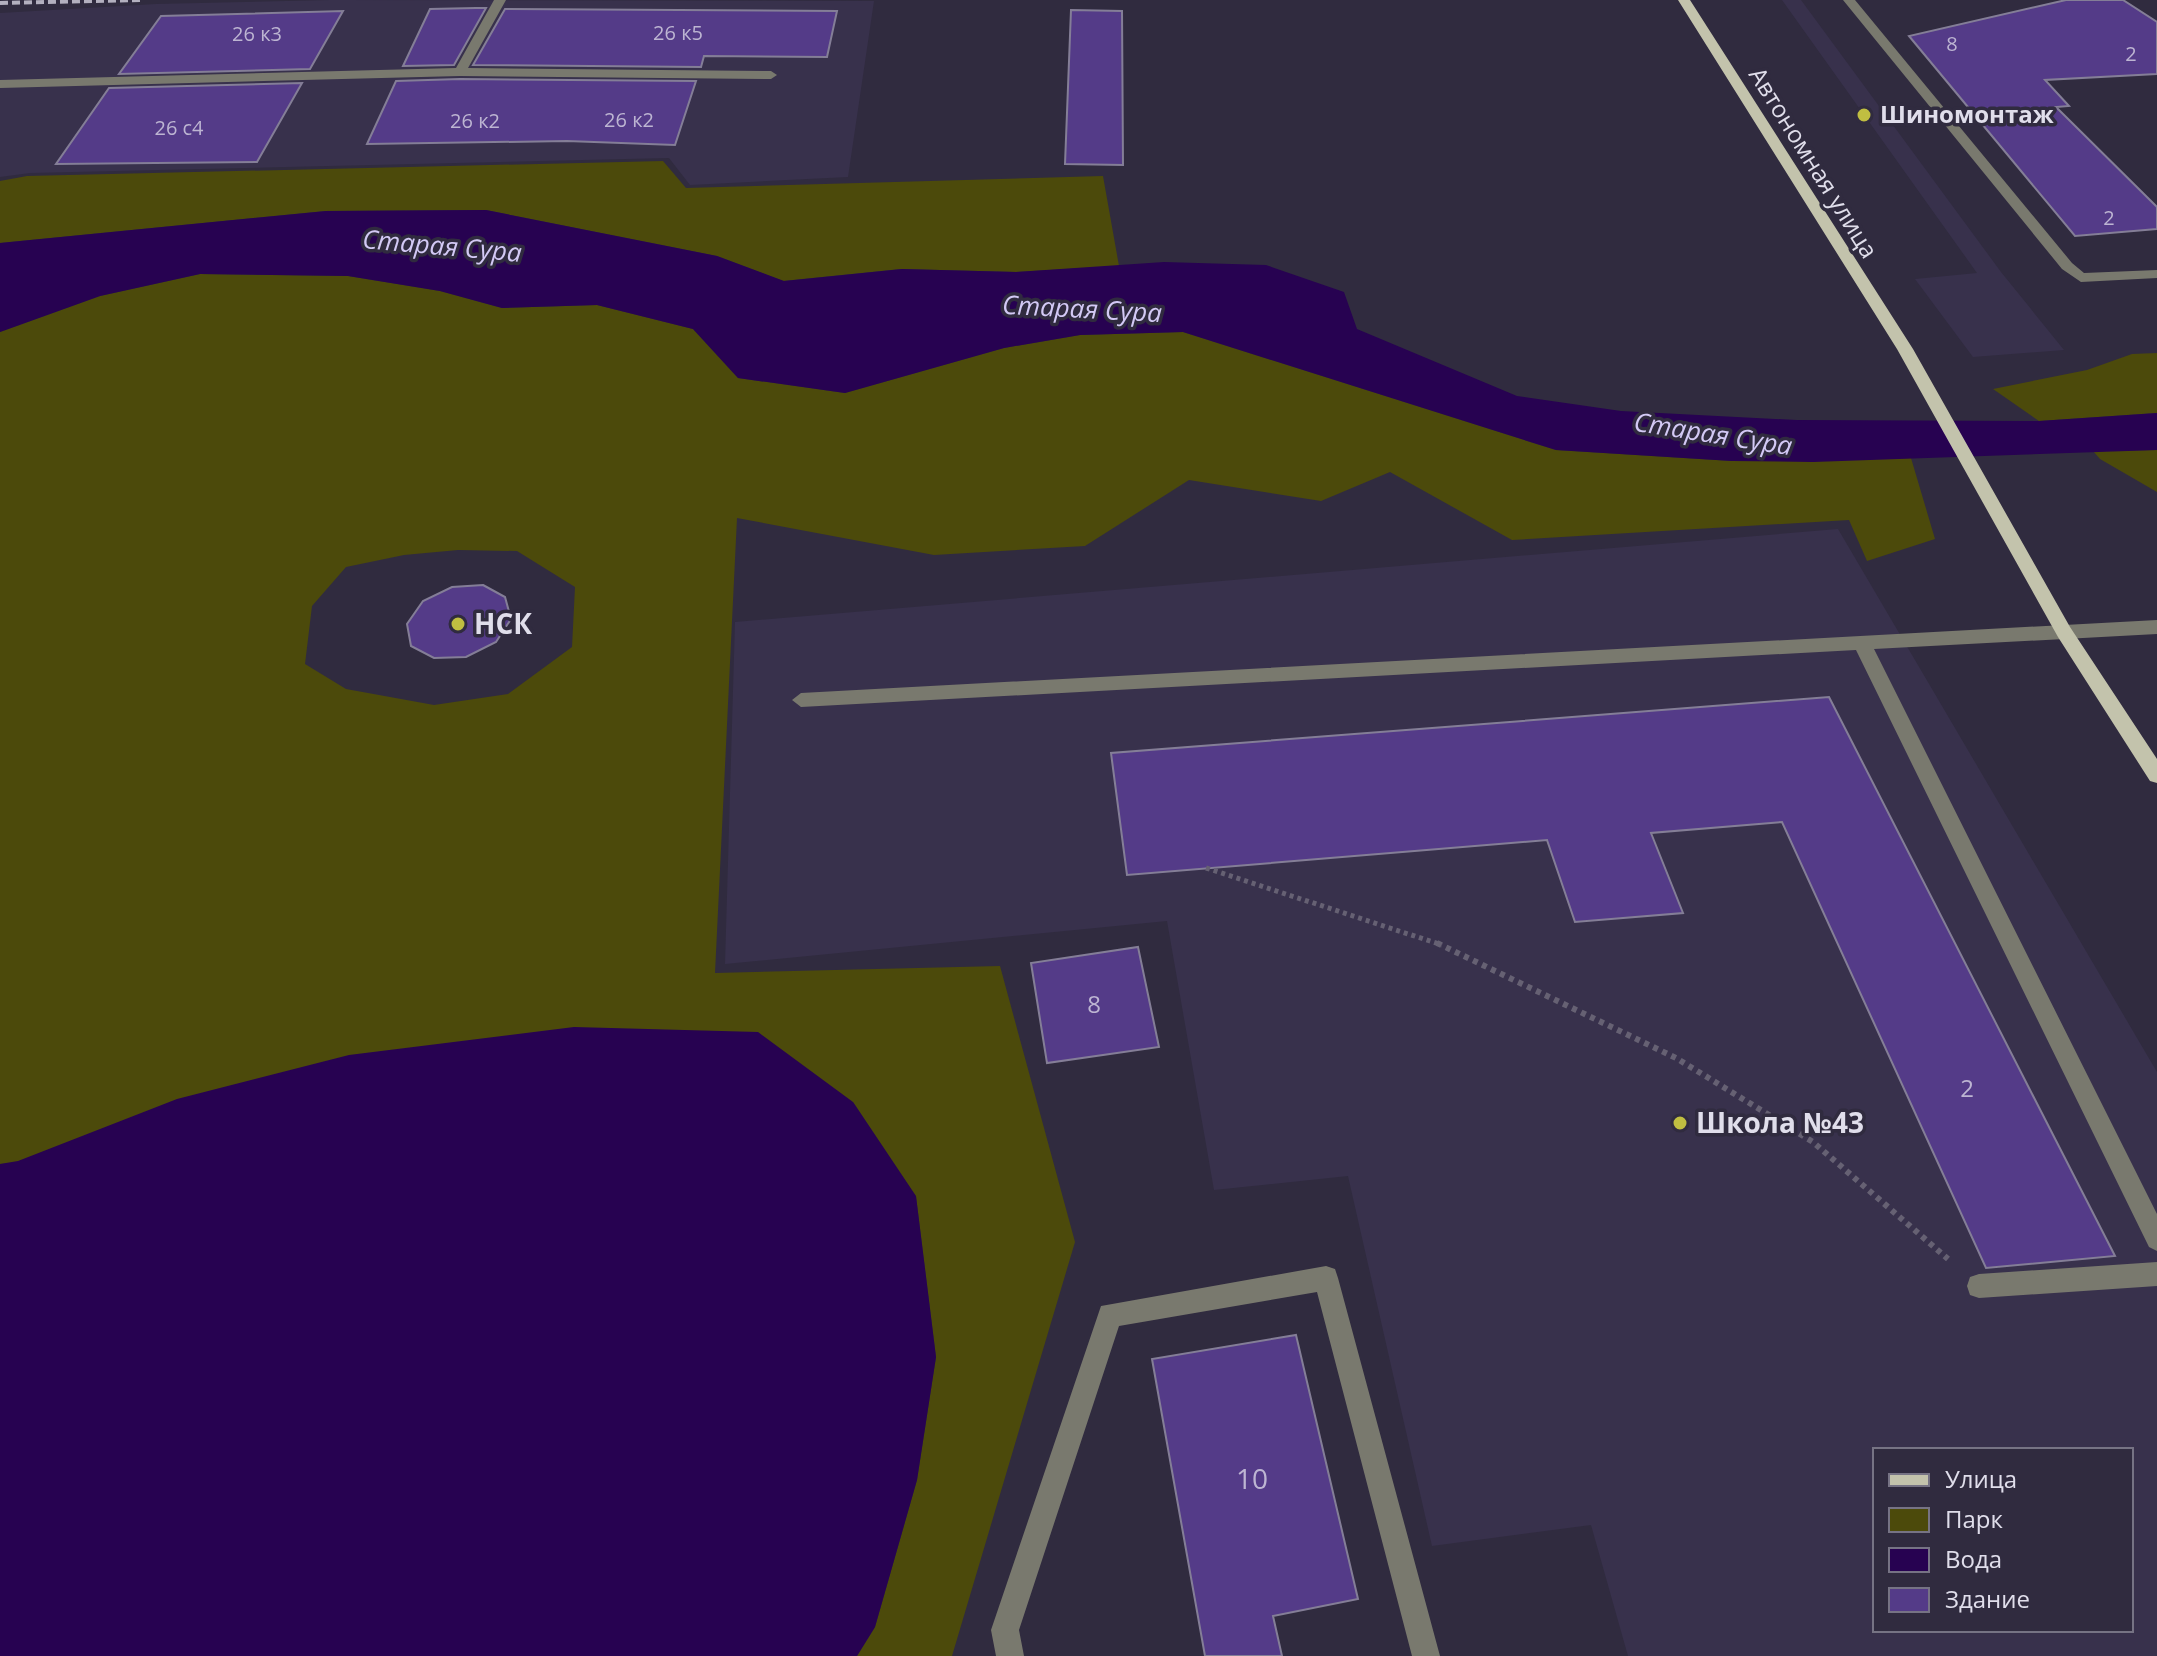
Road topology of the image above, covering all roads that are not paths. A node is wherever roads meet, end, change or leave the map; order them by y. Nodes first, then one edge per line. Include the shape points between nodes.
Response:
1 (500, 0) edge
2 (1684, 0) edge
3 (1849, 0) edge
4 (460, 72) junction
5 (771, 75) dead end
6 (0, 84) edge
7 (2157, 274) edge
8 (2157, 627) edge
9 (2064, 632) junction
10 (1861, 641) junction
11 (801, 700) dead end
12 (2157, 775) edge
13 (2157, 1239) edge
14 (2157, 1274) edge
15 (1979, 1286) road end
16 (1010, 1656) edge
17 (1426, 1656) edge

1 - 4 street
2 - 9 main road, Автономная улица via 1905,349
3 - 7 street via 2067,266 2081,278
4 - 5 street
4 - 6 street
8 - 9 street
9 - 10 street
9 - 12 main road, Автономная улица
10 - 11 street
10 - 13 street
14 - 15 street
16 - 17 street via 1005,1630 1110,1315 1326,1278

